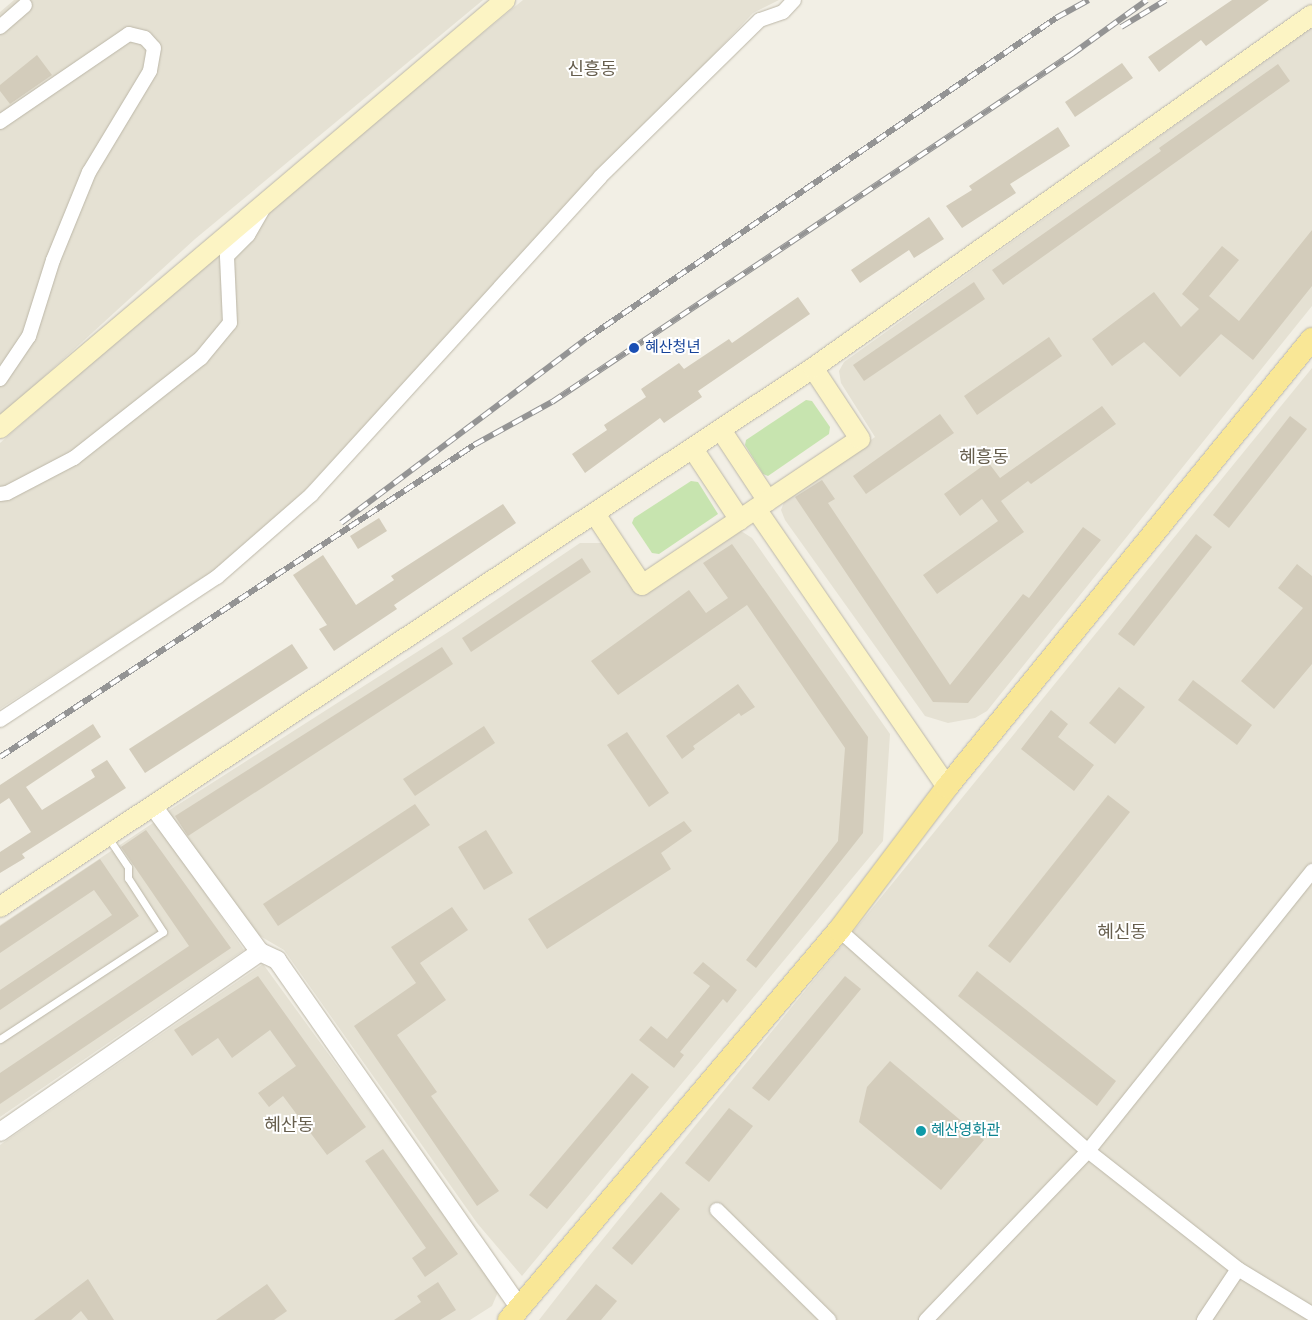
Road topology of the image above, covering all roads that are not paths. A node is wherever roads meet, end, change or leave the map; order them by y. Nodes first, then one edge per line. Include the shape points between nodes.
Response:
1 (506, 0) edge
2 (794, 0) edge
3 (25, 5) dead end
4 (1312, 15) edge
5 (0, 27) edge
6 (0, 122) edge
7 (270, 198) junction
8 (1312, 339) edge
9 (813, 368) junction
10 (0, 379) edge
11 (0, 428) edge
12 (721, 430) junction
13 (693, 449) junction
14 (0, 494) edge
15 (755, 510) junction
16 (594, 514) junction
17 (0, 720) edge
18 (948, 787) junction
19 (153, 806) junction
20 (108, 836) junction
21 (1312, 871) edge
22 (0, 906) edge
23 (838, 930) junction
24 (260, 952) junction
25 (0, 1039) edge
26 (0, 1132) edge
27 (1088, 1151) junction
28 (717, 1210) dead end
29 (1238, 1269) junction
30 (514, 1314) edge
31 (1312, 1314) edge
32 (829, 1320) edge
33 (926, 1320) edge
34 (1204, 1320) edge

1 - 7 main road
2 - 17 street via 783,12 760,20 600,177 311,495 217,577
3 - 5 street
4 - 9 main road
6 - 10 street via 129,34 145,38 154,48 150,71 89,172 53,260 29,336
7 - 11 main road
7 - 14 street via 248,235 228,256 230,323 201,358 74,458
8 - 18 main road
9 - 12 main road
9 - 15 main road via 860,439
12 - 13 main road
12 - 15 main road
13 - 15 main road
13 - 16 main road
15 - 16 main road via 642,585
15 - 18 main road
16 - 19 main road
18 - 23 main road
19 - 20 main road
19 - 24 street
20 - 22 main road
20 - 25 lane via 128,867 128,878 163,932
21 - 27 street
23 - 27 street
23 - 30 main road
24 - 26 street
24 - 30 street via 276,960
27 - 29 street
27 - 33 street
28 - 32 street
29 - 31 street
29 - 34 street

